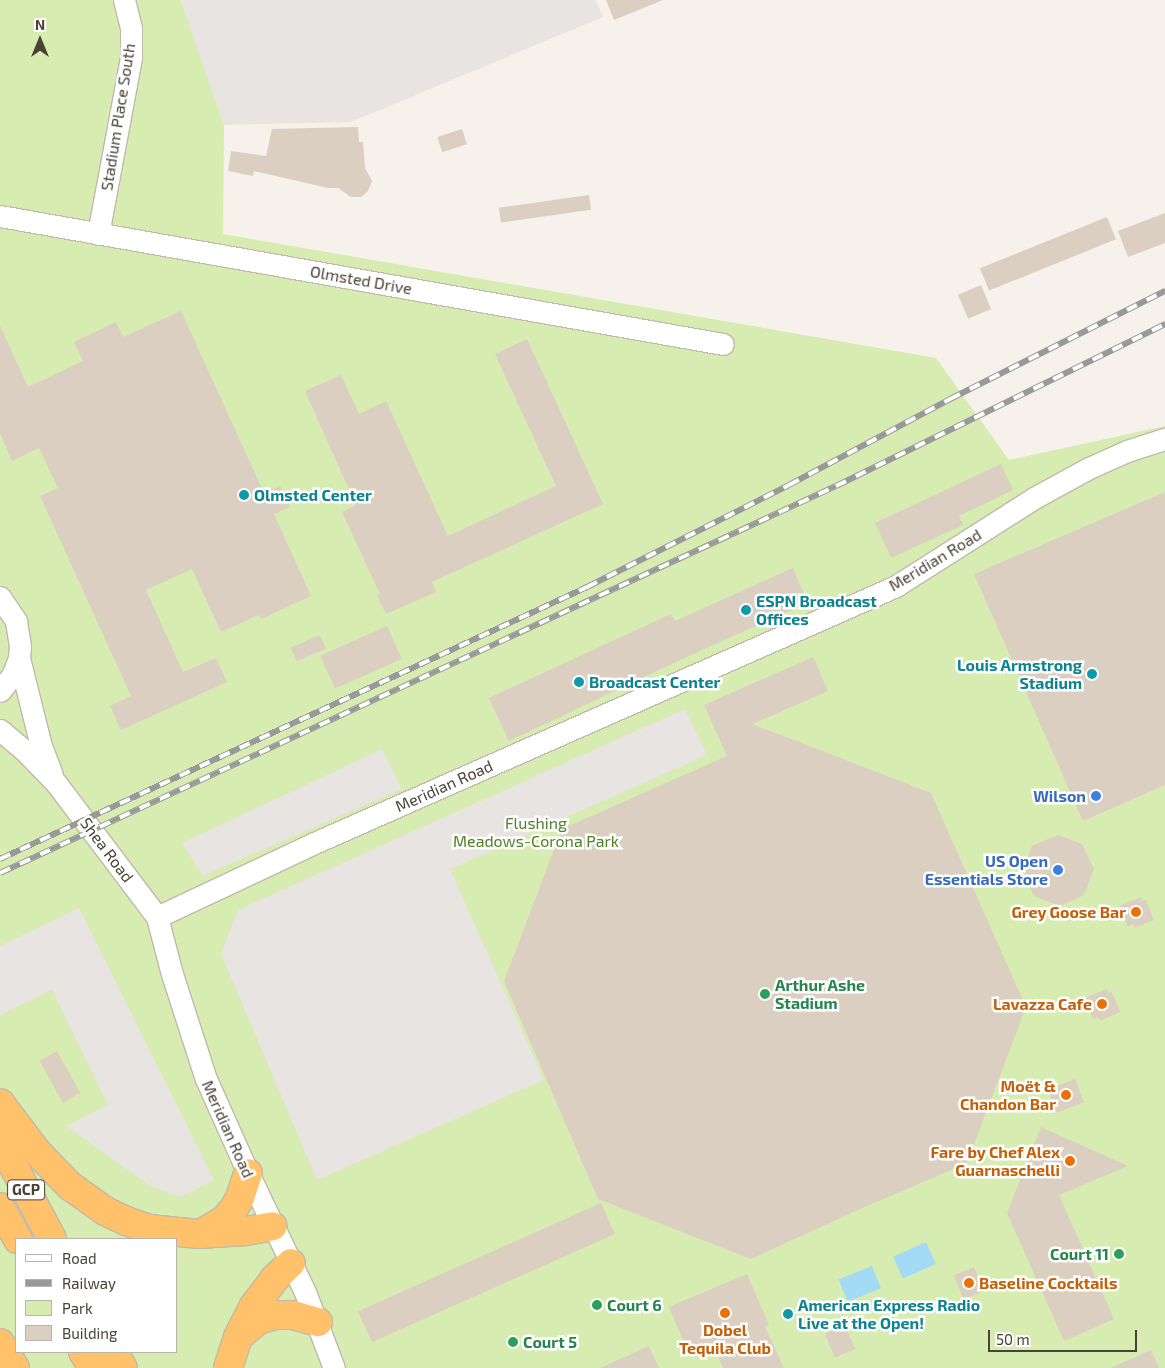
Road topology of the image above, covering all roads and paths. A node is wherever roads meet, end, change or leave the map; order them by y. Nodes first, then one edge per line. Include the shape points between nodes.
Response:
1 (124, 0) edge
2 (0, 216) edge
3 (98, 234) junction
4 (722, 344) dead end
5 (1165, 439) edge
6 (0, 597) edge
7 (19, 658) junction
8 (0, 691) edge
9 (0, 730) edge
10 (56, 783) junction
11 (157, 918) junction
12 (0, 1103) edge
13 (0, 1141) edge
14 (248, 1174) junction
15 (0, 1207) edge
16 (273, 1226) junction
17 (199, 1234) junction
18 (17, 1238) edge
19 (51, 1238) edge
20 (291, 1263) junction
21 (318, 1322) junction
22 (238, 1337) junction
23 (0, 1343) edge
24 (84, 1353) edge
25 (115, 1353) edge
26 (15, 1368) edge
27 (92, 1368) edge
28 (123, 1368) edge
29 (228, 1368) edge
30 (334, 1368) edge

1 - 3 street, Stadium Place South via 131,28 131,57
2 - 3 street, Olmsted Drive
3 - 4 street, Olmsted Drive
5 - 11 street, Meridian Road via 1089,468 1034,498 896,586 312,844
6 - 7 street via 16,621
7 - 8 street via 13,674
7 - 10 street, Shea Road via 41,746
9 - 10 street, Shea Road
10 - 11 street, Shea Road
11 - 14 street, Meridian Road via 206,1079
12 - 17 highway via 52,1170 88,1200 126,1221 149,1228
13 - 19 highway, GCP
14 - 16 street, Meridian Road
14 - 17 highway via 233,1210 224,1220
15 - 18 highway, GCP
16 - 17 highway
16 - 20 street, Meridian Road
20 - 21 street, Meridian Road
20 - 22 highway via 263,1294
21 - 22 highway via 293,1315 276,1315 258,1320
21 - 30 street, Meridian Road
22 - 29 highway
23 - 26 highway
24 - 27 highway
25 - 28 highway

